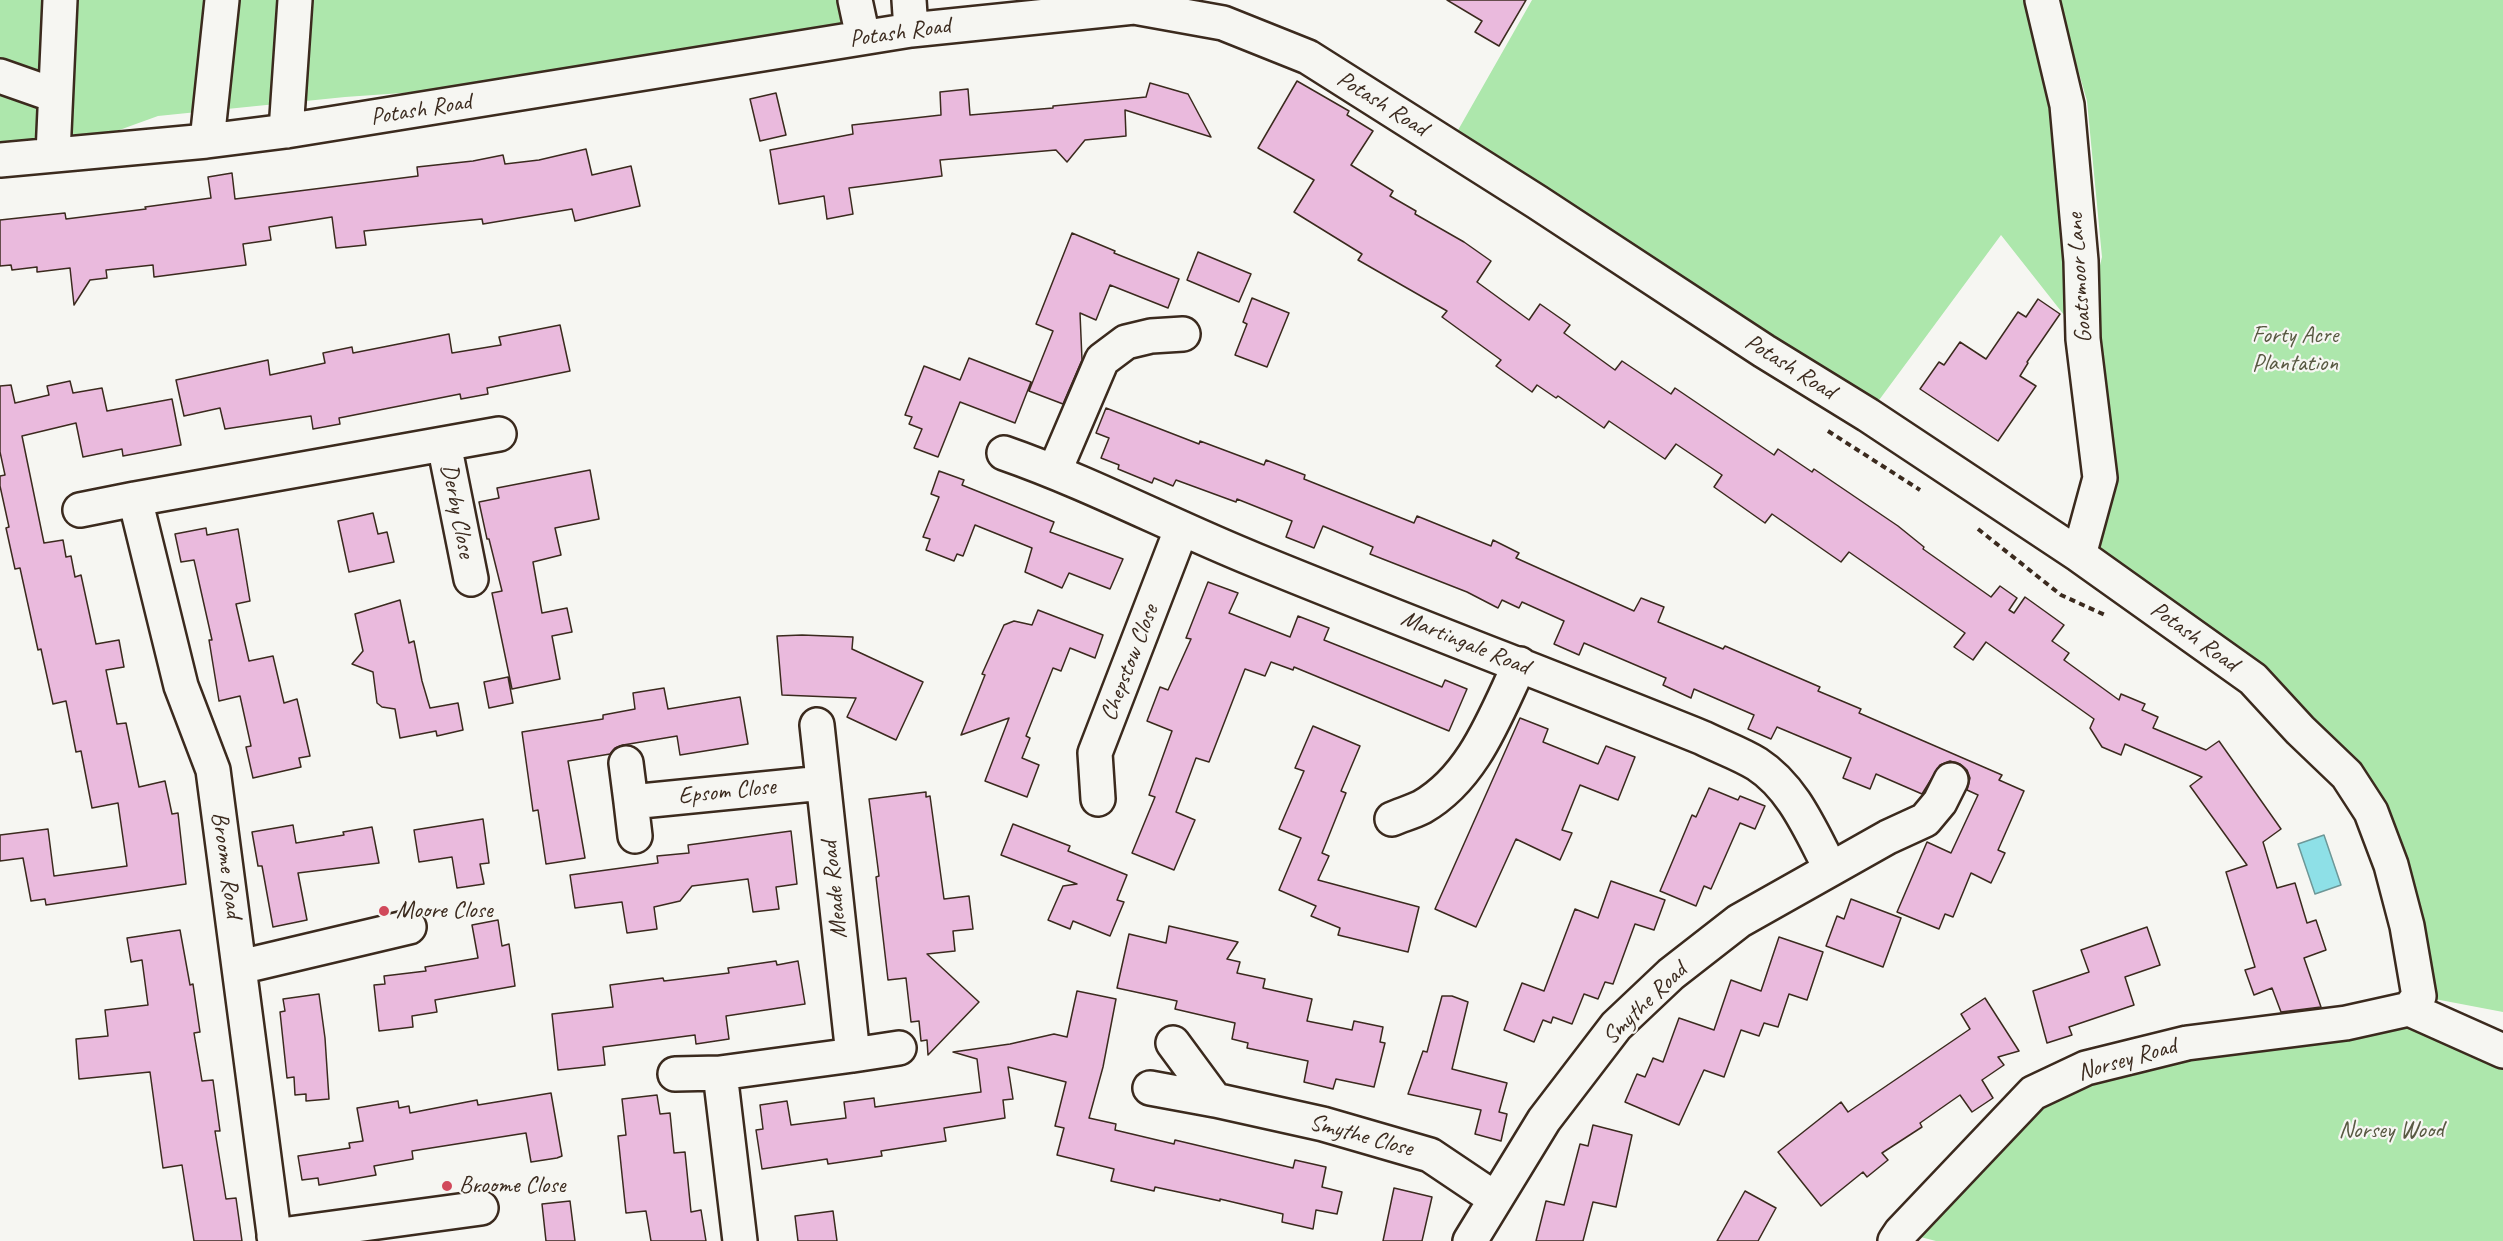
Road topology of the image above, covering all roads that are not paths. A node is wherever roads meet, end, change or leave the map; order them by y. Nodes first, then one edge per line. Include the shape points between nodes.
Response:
1 (60, 0) edge
2 (222, 0) edge
3 (295, 0) edge
4 (855, 0) edge
5 (2042, 0) edge
6 (910, 15) edge
7 (863, 37) junction
8 (0, 76) edge
9 (54, 94) junction
10 (286, 131) junction
11 (207, 141) junction
12 (53, 154) junction
13 (0, 160) edge
14 (1183, 334) dead end
15 (500, 434) dead end
16 (444, 444) junction
17 (1004, 453) dead end
18 (1055, 471) junction
19 (135, 499) junction
20 (80, 510) dead end
21 (1181, 530) junction
22 (2079, 555) junction
23 (471, 579) dead end
24 (1520, 664) junction
25 (817, 725) dead end
26 (626, 763) dead end
27 (1951, 780) dead end
28 (823, 783) junction
29 (1098, 799) dead end
30 (631, 802) junction
31 (1392, 819) dead end
32 (635, 837) dead end
33 (1831, 869) junction
34 (409, 927) dead end
35 (240, 967) junction
36 (2414, 1002) junction
37 (1173, 1043) dead end
38 (899, 1048) dead end
39 (2503, 1052) edge
40 (853, 1055) junction
41 (675, 1074) dead end
42 (720, 1074) junction
43 (1150, 1088) dead end
44 (1215, 1100) junction
45 (1494, 1198) junction
46 (481, 1208) dead end
47 (274, 1239) edge
48 (740, 1241) edge
49 (1470, 1241) edge
50 (1895, 1241) edge

1 - 9 street
2 - 11 street
3 - 10 street
4 - 7 street
5 - 22 street, Goatsmoor Lane via 2067,105 2083,339 2100,478
6 - 7 street, Potash Road
6 - 22 street, Potash Road via 1134,7 1223,23 1308,57
7 - 10 street, Potash Road
8 - 9 street
9 - 12 street
10 - 11 street, Potash Road
11 - 12 street, Potash Road
12 - 13 street, Potash Road
14 - 18 street via 1126,342 1102,360
15 - 16 street
16 - 19 street
16 - 23 street, Derby Close
17 - 18 street, Martingale Road
18 - 21 street, Martingale Road
19 - 20 street
19 - 35 street, Broome Road via 180,686 213,770
21 - 24 street, Martingale Road
21 - 29 street, Chepstow Close via 1095,753
22 - 36 street, Potash Road via 2253,679 2347,775 2371,812 2391,866 2407,926
24 - 31 street via 1479,750 1450,785 1422,807
24 - 33 street, Martingale Road via 1757,764 1782,786
25 - 28 street, Meade Road
26 - 30 street
27 - 33 street, Smythe Road via 1925,820
28 - 30 street, Epsom Close
28 - 40 street, Meade Road
30 - 32 street
33 - 45 street, Smythe Road via 1739,921 1671,974 1616,1026 1544,1120
34 - 35 street
35 - 47 street, Broome Road
36 - 39 street
36 - 50 street, Norsey Road via 2346,1023 2187,1043 2086,1068 2033,1093
37 - 44 street
38 - 40 street
40 - 42 street
41 - 42 street
42 - 48 street
43 - 44 street, Smythe Close
44 - 45 street, Smythe Close via 1323,1124 1430,1155
45 - 49 street, Smythe Road
46 - 47 street

